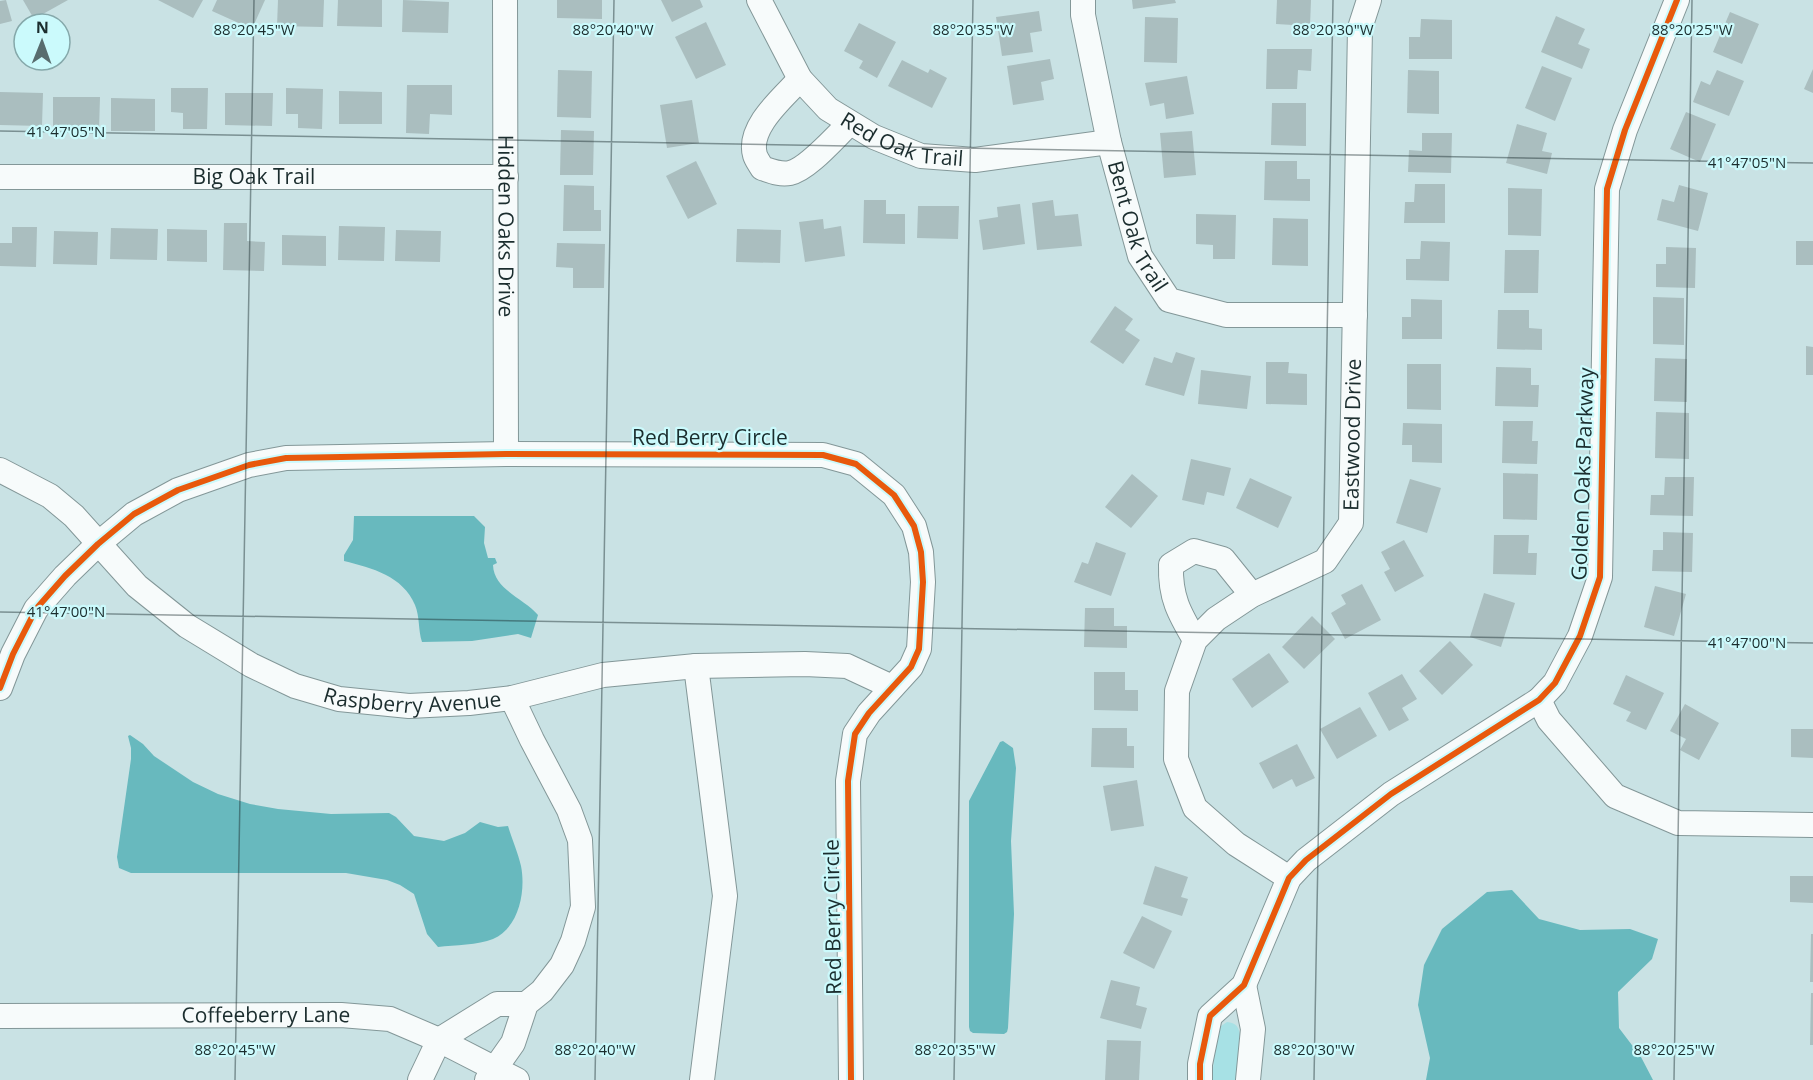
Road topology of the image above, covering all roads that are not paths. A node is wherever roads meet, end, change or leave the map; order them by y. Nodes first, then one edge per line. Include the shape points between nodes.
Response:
1 (505, 0) edge
2 (759, 0) edge
3 (1083, 0) edge
4 (1369, 0) edge
5 (1677, 0) edge
6 (800, 79) junction
7 (849, 124) junction
8 (1109, 142) junction
9 (0, 177) edge
10 (506, 177) junction
11 (1355, 315) junction
12 (506, 454) junction
13 (0, 470) edge
14 (98, 544) junction
15 (1252, 595) junction
16 (1195, 640) junction
17 (696, 666) junction
18 (892, 687) junction
19 (0, 688) edge
20 (512, 698) junction
21 (1539, 700) junction
22 (1813, 825) edge
23 (1289, 878) junction
24 (1244, 985) junction
25 (526, 1004) junction
26 (0, 1016) edge
27 (439, 1040) junction
28 (491, 1075) edge
29 (420, 1080) edge
30 (518, 1080) edge
31 (702, 1080) edge
32 (851, 1080) edge
33 (1200, 1080) edge
34 (1248, 1080) edge

1 - 10 street, Hidden Oaks Drive
2 - 6 street, Red Oak Trail
3 - 8 street, Bent Oak Trail
4 - 11 street, Eastwood Drive via 1360,28
5 - 21 street, Golden Oaks Parkway via 1625,130 1607,189 1600,577 1580,636 1555,683
6 - 7 street, Red Oak Trail via 828,109
6 - 7 street via 765,116 756,136 754,153 762,168 787,174 799,170
7 - 8 street, Red Oak Trail via 921,156 964,160
8 - 11 street, Bent Oak Trail via 1140,256 1169,300 1226,315
9 - 10 street, Big Oak Trail
10 - 12 street, Hidden Oaks Drive
11 - 15 street, Eastwood Drive via 1351,523 1325,561
12 - 14 street, Red Berry Circle via 286,458 249,465 178,490 134,514
12 - 18 street, Red Berry Circle via 823,455 856,464 894,495 914,526 921,552 919,649 911,667
13 - 14 street, Raspberry Avenue via 50,496
14 - 19 street, Red Berry Circle via 36,609
14 - 20 street, Raspberry Avenue via 137,586 187,626 251,665 295,686 339,699 409,706
15 - 16 street, Eastwood Drive via 1216,619
15 - 16 street via 1223,559 1194,551 1171,565 1176,608
16 - 23 street, Eastwood Drive via 1178,691 1176,759 1195,808 1236,844
17 - 18 street, Raspberry Avenue via 847,666
17 - 20 street, Raspberry Avenue via 603,675
17 - 31 street via 725,896
18 - 32 street, Red Berry Circle via 855,734 848,780
20 - 25 street via 569,810 580,840 582,874 583,907 573,941 562,965
21 - 22 street via 1549,720 1615,796 1678,823
21 - 23 street, Golden Oaks Parkway via 1390,795 1306,860
23 - 24 street, Golden Oaks Parkway
24 - 33 street, Golden Oaks Parkway via 1210,1016
24 - 34 street via 1253,1029
25 - 27 street via 497,1004
25 - 28 street via 513,1043
26 - 27 street, Coffeeberry Lane via 341,1015 390,1018
27 - 28 street, Coffeeberry Lane
27 - 29 street
28 - 30 street, Coffeeberry Lane

